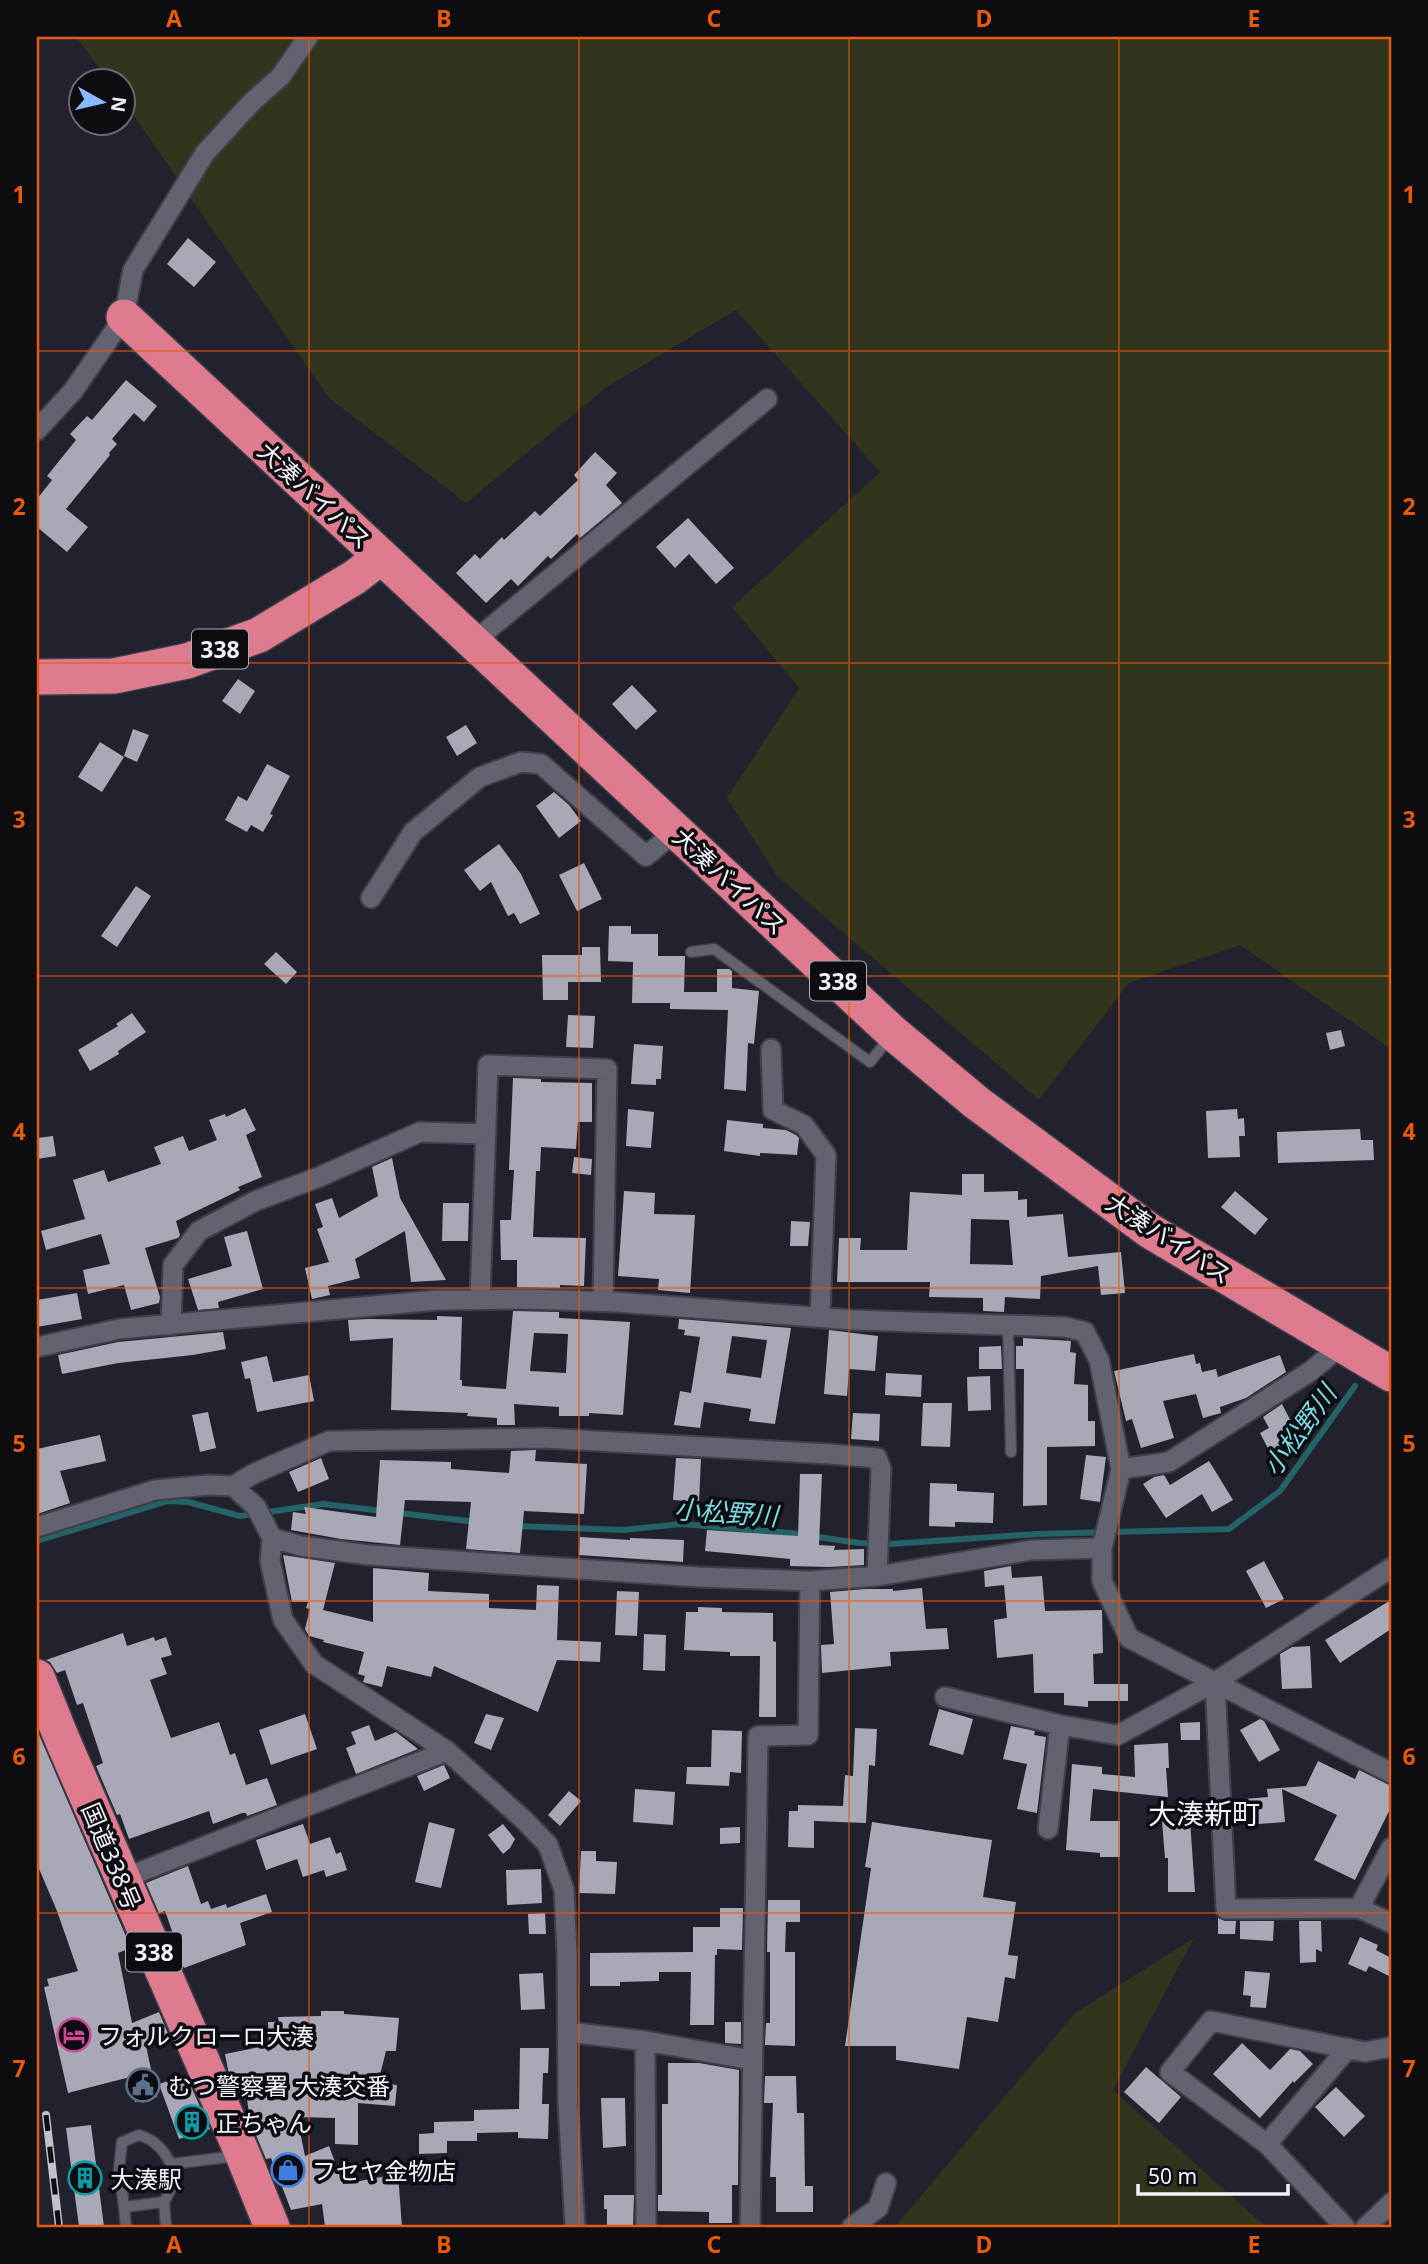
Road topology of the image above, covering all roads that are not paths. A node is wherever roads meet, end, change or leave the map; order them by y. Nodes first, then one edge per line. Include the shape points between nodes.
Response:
1 (308, 37) edge
2 (124, 317) junction
3 (767, 399) dead end
4 (37, 430) edge
5 (381, 557) junction
6 (473, 642) junction
7 (37, 677) edge
8 (676, 831) junction
9 (371, 898) dead end
10 (691, 952) dead end
11 (893, 1033) junction
12 (771, 1049) dead end
13 (486, 1134) junction
14 (480, 1299) junction
15 (603, 1301) junction
16 (820, 1317) junction
17 (1008, 1324) junction
18 (172, 1325) junction
19 (1342, 1345) junction
20 (37, 1347) edge
21 (1391, 1373) edge
22 (1011, 1452) dead end
23 (1121, 1469) junction
24 (233, 1486) junction
25 (264, 1522) junction
26 (37, 1527) edge
27 (1103, 1544) junction
28 (1391, 1568) edge
29 (877, 1576) junction
30 (810, 1581) junction
31 (37, 1677) edge
32 (1215, 1682) junction
33 (945, 1697) dead end
34 (1060, 1725) junction
35 (447, 1751) junction
36 (1391, 1773) edge
37 (1048, 1829) dead end
38 (1391, 1849) edge
39 (122, 1879) junction
40 (1359, 1908) junction
41 (1391, 1923) edge
42 (568, 2032) junction
43 (645, 2041) junction
44 (1391, 2047) edge
45 (1348, 2048) junction
46 (752, 2060) junction
47 (1268, 2144) junction
48 (243, 2155) junction
49 (171, 2164) junction
50 (887, 2183) dead end
51 (164, 2202) junction
52 (1391, 2203) edge
53 (124, 2207) junction
54 (126, 2227) edge
55 (166, 2227) edge
56 (272, 2227) edge
57 (575, 2227) edge
58 (646, 2227) edge
59 (750, 2227) edge
60 (852, 2227) edge
61 (1345, 2227) edge
62 (1366, 2227) edge

1 - 2 street via 281,76 205,153 133,270
2 - 4 street via 74,391
2 - 5 highway, 大湊バイパス / 338
3 - 6 street
5 - 6 highway, 大湊バイパス / 338
5 - 7 highway, 338 via 259,635 187,661 114,676
6 - 8 highway, 大湊バイパス / 338
8 - 9 street via 646,856 541,764 521,762 480,777 413,832
8 - 11 highway, 大湊バイパス / 338
10 - 11 lane via 714,949 870,1062
11 - 19 highway, 大湊バイパス / 338 via 977,1103 1150,1231
12 - 16 street via 773,1110 804,1125 826,1155
13 - 14 street
13 - 15 street via 488,1065 607,1069
13 - 18 street via 420,1132 255,1200 199,1231 173,1265
14 - 15 street
14 - 18 street
15 - 16 street
16 - 17 street
17 - 22 lane
17 - 23 street via 1085,1332 1099,1360
18 - 20 street via 119,1329
19 - 21 highway, 大湊バイパス / 338
19 - 23 street via 1311,1371 1169,1462
23 - 27 street
24 - 25 street
24 - 26 street via 155,1490
24 - 29 street via 329,1441 543,1437 877,1458 881,1468
25 - 30 street via 301,1546 369,1555
25 - 35 street via 283,1620 314,1664
27 - 29 street via 1032,1550
27 - 32 street via 1102,1581 1129,1638
28 - 32 street
29 - 30 street
30 - 46 street via 808,1735 758,1736
31 - 39 highway, 国道338号 / 338
32 - 34 street via 1118,1735
32 - 36 street
32 - 40 street via 1226,1909
33 - 34 street
34 - 37 street
35 - 39 street
35 - 42 street via 548,1845 564,1889
38 - 40 street
39 - 48 highway, 国道338号 / 338
40 - 41 street
42 - 43 street
42 - 57 street
43 - 46 street
43 - 58 street
44 - 45 street via 1365,2052
45 - 47 street
45 - 47 street via 1211,2021 1170,2072
46 - 59 street
47 - 61 street
48 - 49 lane
48 - 56 highway, 国道338号 / 338
49 - 51 lane via 173,2185
49 - 53 lane via 149,2138 139,2135 122,2142 119,2168
50 - 60 street via 878,2208
51 - 53 lane
51 - 55 lane
52 - 62 street
53 - 54 lane

